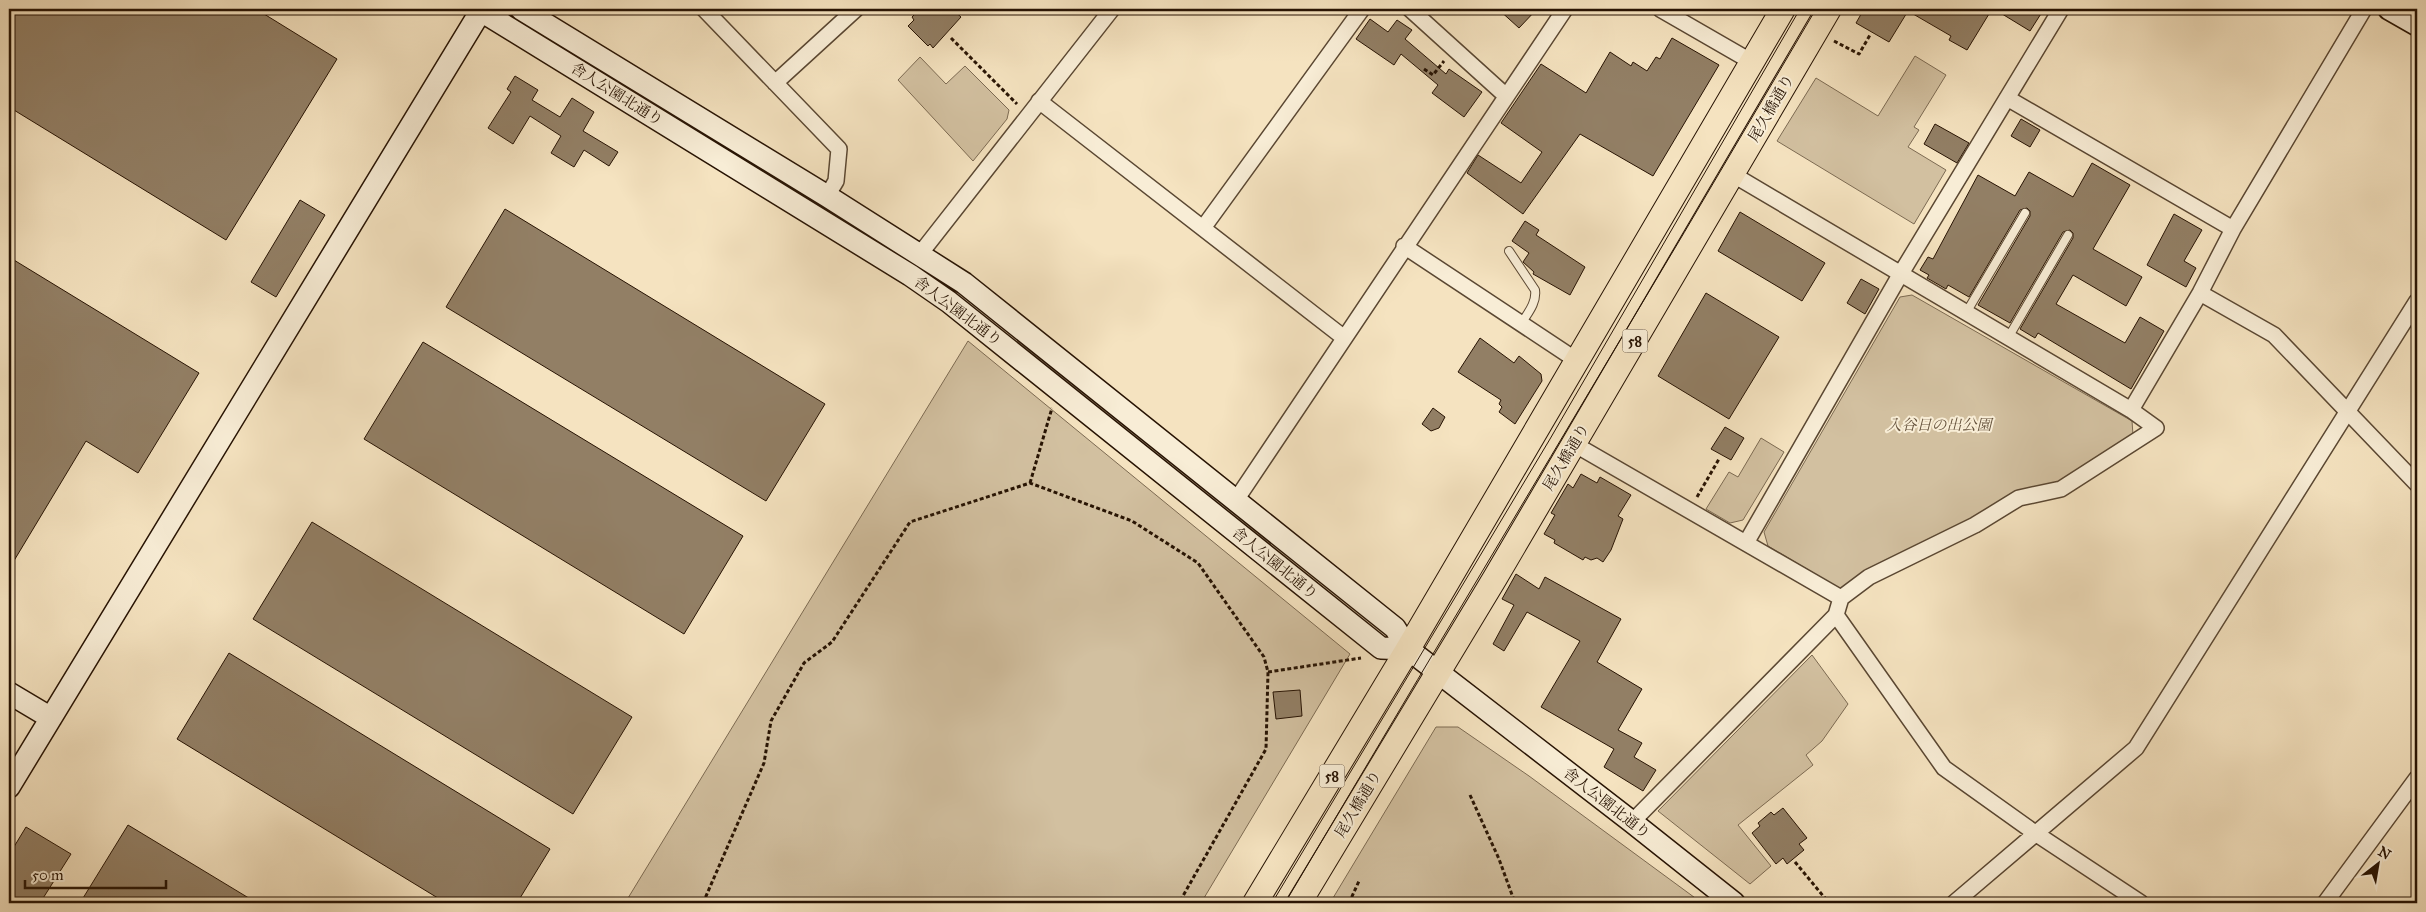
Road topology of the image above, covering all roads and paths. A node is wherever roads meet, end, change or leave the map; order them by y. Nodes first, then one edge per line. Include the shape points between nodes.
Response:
1 (480, 9) edge
2 (521, 9) edge
3 (704, 9) edge
4 (856, 9) edge
5 (1112, 9) edge
6 (1362, 9) edge
7 (1410, 9) edge
8 (1564, 9) edge
9 (1660, 9) edge
10 (1783, 9) edge
11 (1829, 9) edge
12 (2061, 9) edge
13 (2364, 9) edge
14 (2389, 9) edge
15 (2417, 25) edge
16 (1870, 35) dead end
17 (951, 38) dead end
18 (1832, 39) dead end
19 (1454, 48) junction
20 (1752, 62) junction
21 (1424, 69) dead end
22 (775, 83) junction
23 (1505, 95) junction
24 (2007, 98) junction
25 (1039, 101) junction
26 (1019, 106) dead end
27 (1732, 174) junction
28 (827, 196) junction
29 (2025, 213) dead end
30 (1203, 228) junction
31 (2233, 229) junction
32 (2068, 234) dead end
33 (1404, 246) junction
34 (1509, 251) dead end
35 (920, 254) junction
36 (1900, 275) junction
37 (2200, 293) junction
38 (2417, 300) edge
39 (1966, 313) junction
40 (1521, 324) junction
41 (1343, 337) junction
42 (2008, 338) junction
43 (1576, 360) junction
44 (1053, 403) dead end
45 (2131, 410) junction
46 (2348, 412) junction
47 (1574, 444) junction
48 (1719, 459) dead end
49 (1030, 483) junction
50 (2417, 484) edge
51 (1236, 500) junction
52 (1690, 510) junction
53 (1746, 543) junction
54 (1841, 598) junction
55 (1836, 615) junction
56 (1408, 649) junction
57 (1362, 658) dead end
58 (1437, 671) junction
59 (1268, 672) junction
60 (9, 693) edge
61 (51, 718) junction
62 (2417, 778) edge
63 (9, 787) edge
64 (1470, 795) dead end
65 (1632, 822) junction
66 (2035, 833) junction
67 (1795, 862) dead end
68 (1359, 881) dead end
69 (703, 903) edge
70 (1179, 903) edge
71 (1255, 903) edge
72 (1299, 903) edge
73 (1349, 903) edge
74 (1515, 903) edge
75 (1734, 903) edge
76 (1828, 903) edge
77 (1954, 903) edge
78 (2141, 903) edge
79 (2325, 903) edge

1 - 56 street, 舎人公園北通り via 910,275 996,338 1381,648
1 - 61 street
2 - 28 street, 舎人公園北通り
3 - 22 street
4 - 22 street
5 - 25 street
6 - 30 street
7 - 19 street
8 - 23 street
9 - 20 street
10 - 20 main road, 58
11 - 27 main road, 尾久橋通り / 58
12 - 24 street
13 - 31 street
14 - 15 street
16 - 18 path via 1859,54
17 - 26 path
19 - 21 path via 1433,75
19 - 23 street
20 - 43 main road, 58
22 - 28 street via 839,149 836,181
23 - 33 street
24 - 31 street
24 - 36 street
25 - 30 street
25 - 35 street
27 - 36 street
27 - 47 main road, 尾久橋通り / 58
28 - 35 street, 舎人公園北通り
29 - 39 lane
30 - 41 street
31 - 37 street
32 - 42 lane
33 - 40 street
33 - 41 street
34 - 40 lane via 1536,296
35 - 51 street, 舎人公園北通り via 1013,321
36 - 39 street
36 - 53 street
37 - 45 street
37 - 46 street via 2274,335
38 - 46 street
39 - 42 street
40 - 43 street
41 - 51 street
42 - 45 street
43 - 56 main road, 58
44 - 49 path
45 - 54 street via 2156,428 2061,489 2019,498 1975,525 1869,577
46 - 50 street
46 - 66 street via 2136,748
47 - 52 street
47 - 58 main road, 尾久橋通り / 58
48 - 52 path
49 - 59 path via 1132,521 1198,563 1264,657
49 - 69 path via 910,522 832,642 804,663 771,721 764,763
51 - 56 street, 舎人公園北通り via 1395,628
52 - 53 street
53 - 54 street
54 - 55 street
55 - 65 street
55 - 66 street via 1944,768
56 - 58 street, 舎人公園北通り
56 - 71 main road, 58
57 - 59 path
58 - 65 street, 舎人公園北通り
58 - 72 main road, 尾久橋通り / 58
59 - 70 path via 1266,750
60 - 61 street
61 - 63 street
62 - 79 street
64 - 74 path
65 - 75 street, 舎人公園北通り
66 - 77 street
66 - 78 street
67 - 76 path
68 - 73 path

